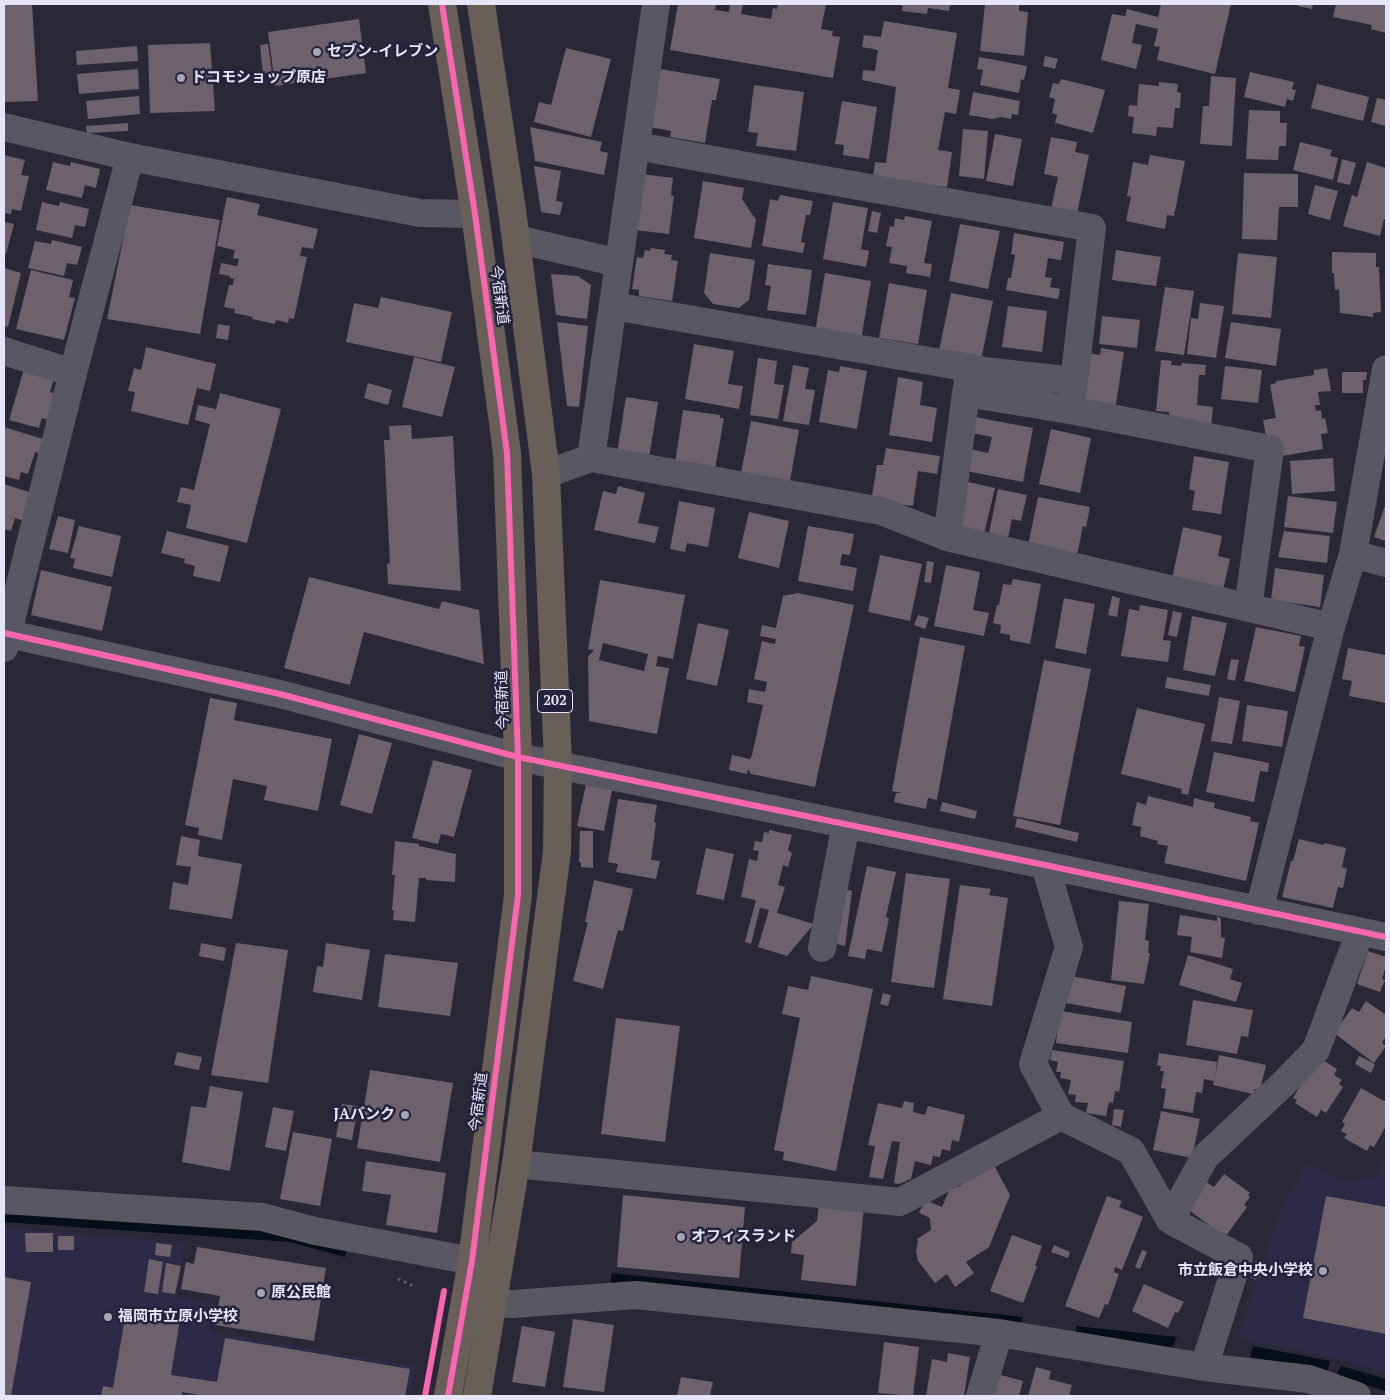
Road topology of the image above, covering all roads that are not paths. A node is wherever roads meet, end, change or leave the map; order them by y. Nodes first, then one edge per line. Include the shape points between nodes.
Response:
1 (442, 4) edge
2 (481, 4) edge
3 (656, 4) edge
4 (4, 127) edge
5 (636, 146) junction
6 (130, 158) junction
7 (475, 214) junction
8 (516, 239) junction
9 (619, 263) junction
10 (613, 306) junction
11 (4, 351) edge
12 (1386, 369) edge
13 (72, 373) junction
14 (968, 380) junction
15 (1074, 382) junction
16 (1070, 410) junction
17 (591, 458) junction
18 (546, 474) junction
19 (947, 538) junction
20 (1353, 554) junction
21 (1386, 563) edge
22 (1248, 608) junction
23 (1331, 627) junction
24 (5, 638) edge
25 (518, 757) junction
26 (558, 764) junction
27 (846, 824) junction
28 (1045, 865) junction
29 (1259, 911) junction
30 (1373, 935) edge
31 (822, 948) dead end
32 (1061, 1116) junction
33 (516, 1164) junction
34 (4, 1200) edge
35 (1170, 1220) junction
36 (472, 1260) junction
37 (493, 1303) junction
38 (999, 1333) junction
39 (1204, 1367) junction
40 (448, 1396) edge
41 (478, 1396) edge
42 (980, 1396) edge
43 (1357, 1396) edge

1 - 7 highway, 今宿新道 / 202
2 - 8 highway, 今宿新道 / 202
3 - 5 street
4 - 6 street
5 - 9 street
5 - 15 street via 1092,228
6 - 7 street via 420,213
6 - 13 street
7 - 25 highway, 今宿新道 / 202 via 507,453
8 - 9 street
8 - 18 highway, 今宿新道 / 202
9 - 10 street
10 - 14 street
10 - 17 street
11 - 13 street
12 - 20 street
13 - 24 street
14 - 15 street via 984,371
14 - 16 street
14 - 19 street
15 - 16 street
16 - 22 street via 1270,449
17 - 18 street
17 - 19 street via 881,511
18 - 26 highway, 今宿新道 / 202
19 - 22 street
20 - 21 street
20 - 23 street
22 - 23 street
23 - 29 street
24 - 25 street via 280,694
25 - 26 street
25 - 36 highway, 今宿新道 / 202 via 518,895
26 - 27 street
26 - 33 highway, 今宿新道 / 202 via 557,852
27 - 28 street
27 - 31 street
28 - 29 street
28 - 32 street via 1069,947 1033,1064
29 - 30 street
30 - 35 street via 1316,1050 1205,1157
32 - 33 street via 900,1202
32 - 35 street via 1131,1151
33 - 37 highway, 今宿新道 / 202
34 - 36 street via 262,1217 315,1231
35 - 39 street via 1239,1257
36 - 40 highway, 今宿新道 / 202
37 - 38 street via 636,1294
37 - 41 highway, 今宿新道 / 202
38 - 39 street
38 - 42 street
39 - 43 street via 1309,1379

